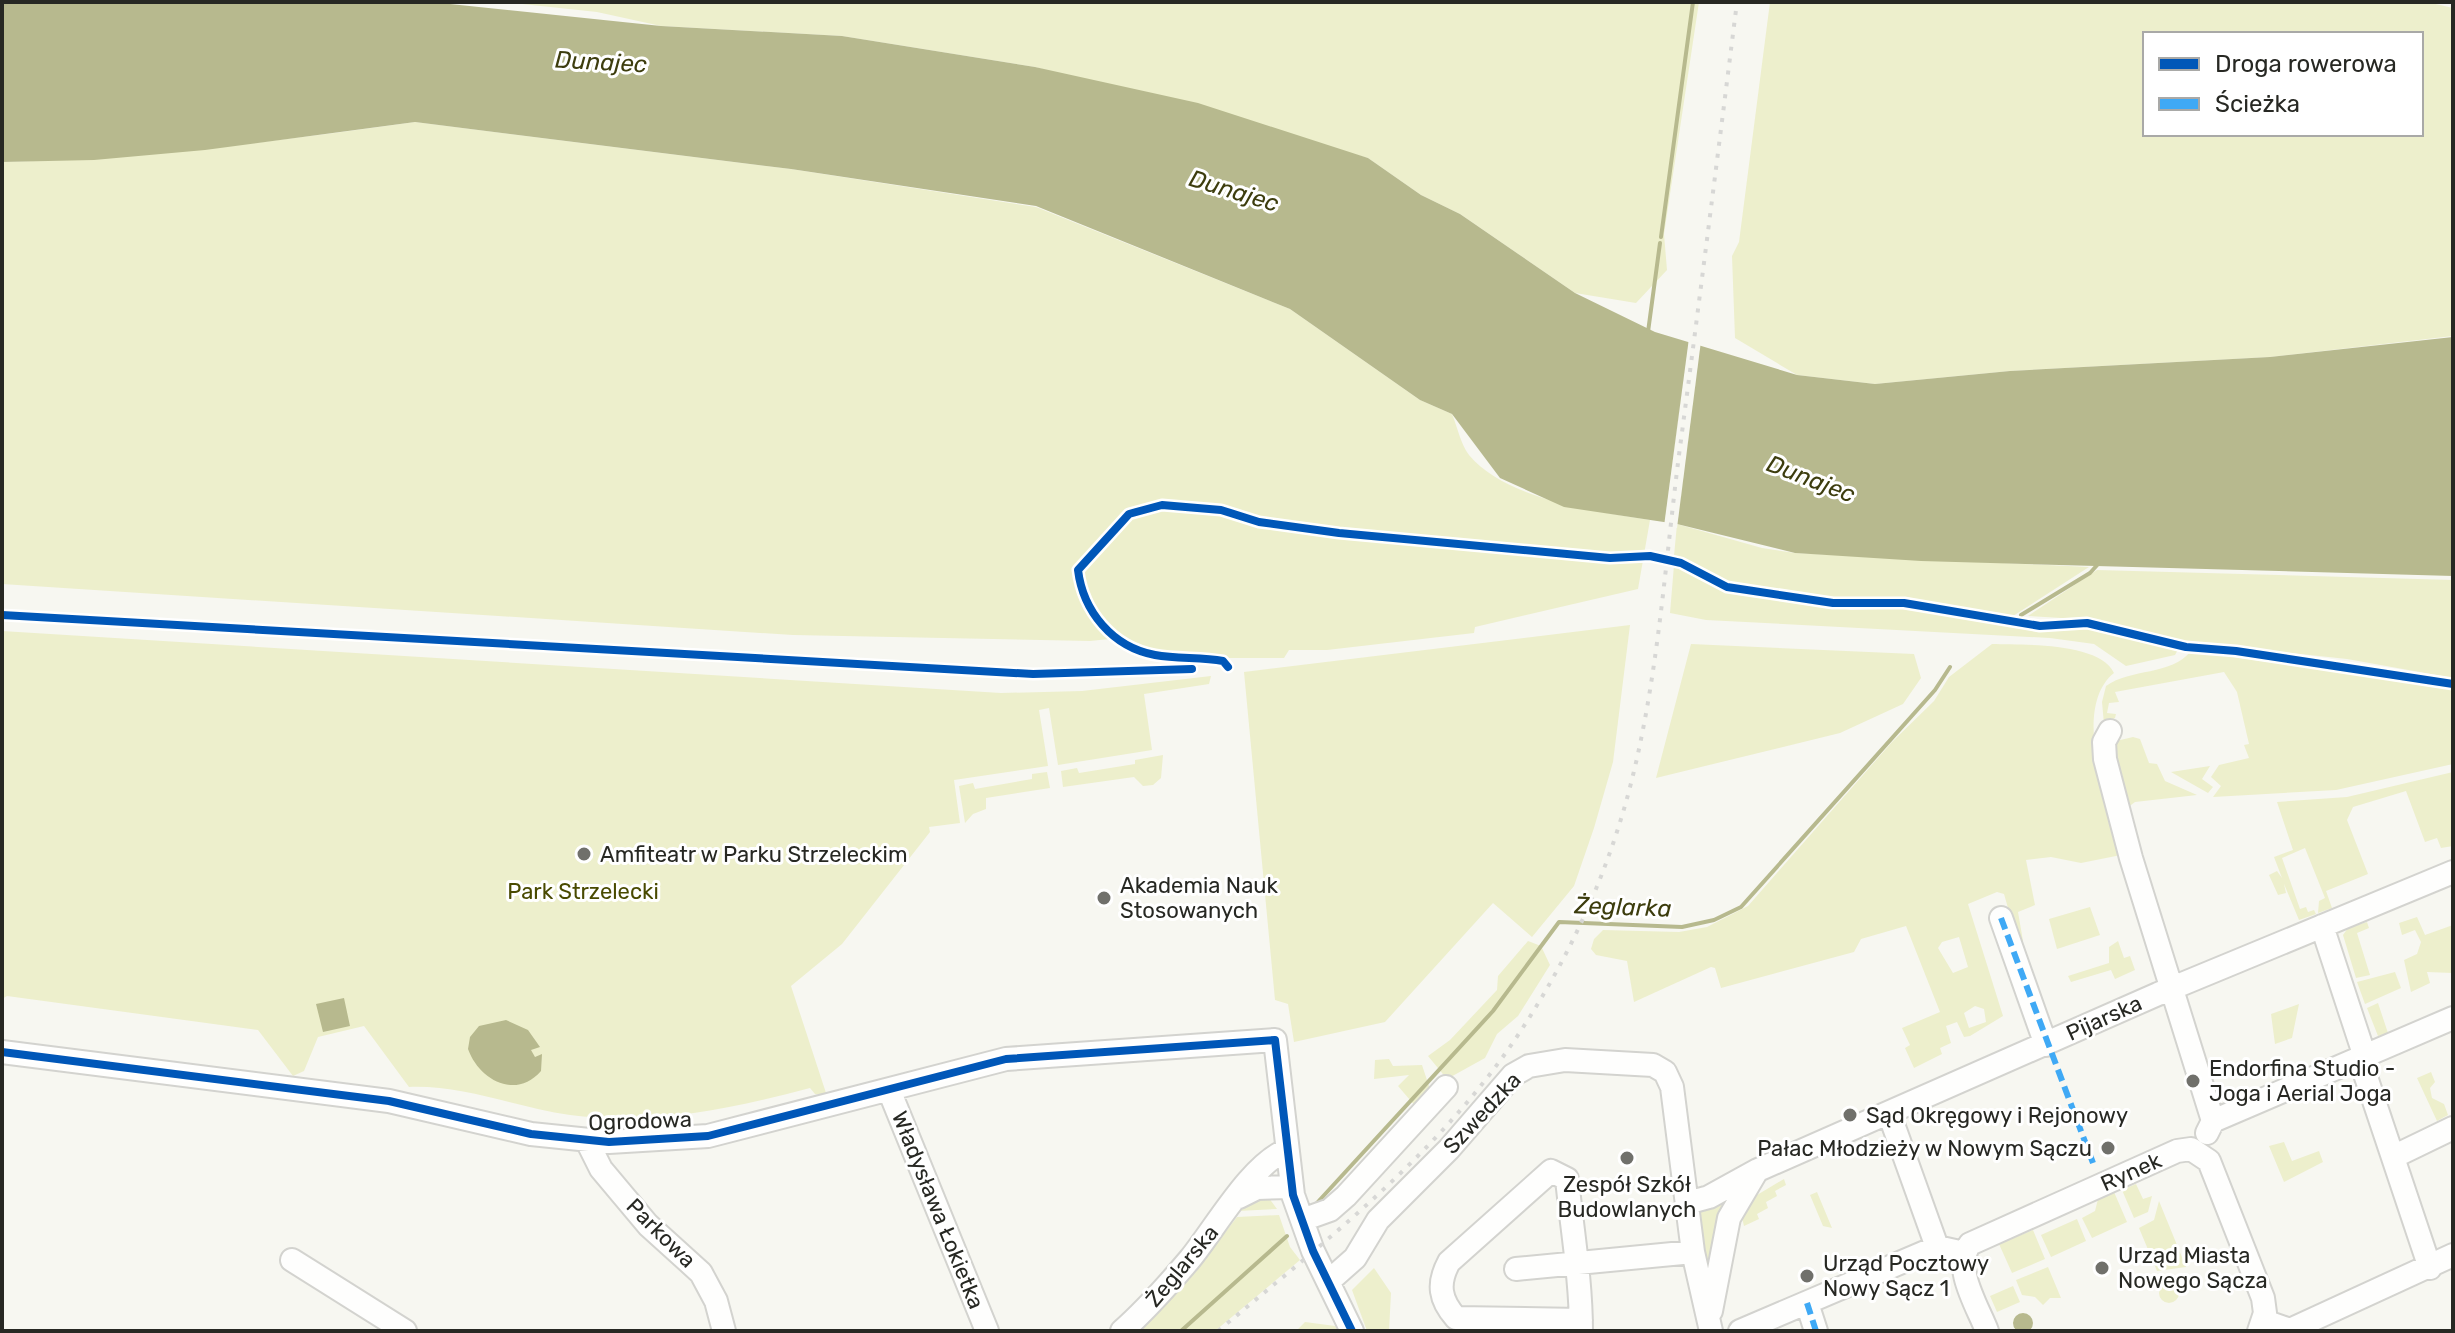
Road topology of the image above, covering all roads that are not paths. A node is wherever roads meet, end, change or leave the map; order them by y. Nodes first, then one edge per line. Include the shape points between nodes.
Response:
1 (2110, 731) dead end
2 (2453, 872) edge
3 (2001, 918) dead end
4 (2322, 926) junction
5 (2171, 990) junction
6 (2453, 1018) edge
7 (2046, 1045) junction
8 (2, 1052) edge
9 (2363, 1058) junction
10 (1446, 1087) dead end
11 (889, 1090) junction
12 (1889, 1113) junction
13 (2213, 1121) junction
14 (2453, 1128) edge
15 (587, 1141) junction
16 (1287, 1150) junction
17 (2198, 1150) junction
18 (2393, 1157) junction
19 (1758, 1170) junction
20 (1291, 1187) junction
21 (1686, 1196) junction
22 (1239, 1197) junction
23 (1302, 1220) junction
24 (1937, 1247) junction
25 (1693, 1252) junction
26 (1964, 1253) junction
27 (2453, 1255) edge
28 (292, 1260) dead end
29 (1576, 1265) junction
30 (2430, 1268) junction
31 (1516, 1269) dead end
32 (1329, 1281) junction
33 (1807, 1303) junction
34 (1581, 1326) edge
35 (1711, 1326) edge
36 (2261, 1326) edge
37 (2290, 1330) edge
38 (405, 1331) edge
39 (724, 1331) edge
40 (987, 1331) edge
41 (1122, 1331) edge
42 (1352, 1331) edge
43 (1740, 1331) edge
44 (1816, 1331) edge
45 (1987, 1331) edge

1 - 5 street via 2105,759
2 - 4 street, Pijarska
3 - 7 street
4 - 5 street, Pijarska
4 - 9 street
5 - 7 street, Pijarska
5 - 13 street
6 - 9 street
7 - 12 street, Pijarska
8 - 15 street, Ogrodowa via 375,1099 531,1134
9 - 13 street
9 - 18 street
10 - 23 street, Szwedzka via 1346,1196 1330,1210
11 - 15 street, Ogrodowa via 708,1136
11 - 16 street, Ogrodowa via 1018,1058 1275,1040
11 - 40 street, Władysława Łokietka
12 - 19 street, Pijarska
12 - 24 street
13 - 17 street
14 - 18 street
15 - 39 street, Parkowa via 601,1169 648,1225 701,1273
16 - 20 street
16 - 22 street, Żeglarska via 1271,1156
17 - 26 street, Rynek via 2177,1151 1975,1241
17 - 36 street via 2212,1166 2263,1298
18 - 30 street
19 - 21 street, Pijarska via 1709,1197
19 - 35 street via 1729,1218
20 - 22 street via 1257,1188
20 - 23 street
21 - 25 street, Szwedzka
21 - 32 street, Szwedzka via 1672,1087 1665,1072 1653,1065 1541,1063 1500,1088 1378,1220 1355,1258
22 - 41 street, Żeglarska
23 - 32 street
24 - 26 street
24 - 33 street
25 - 29 street
25 - 35 street, Szwedzka
26 - 45 street via 1963,1266
27 - 30 street
28 - 38 street
29 - 31 street
29 - 34 street
29 - 34 street via 1567,1179 1551,1171 1449,1262 1441,1293 1456,1318
30 - 37 street
32 - 42 street
33 - 43 street
33 - 44 street
36 - 37 street

